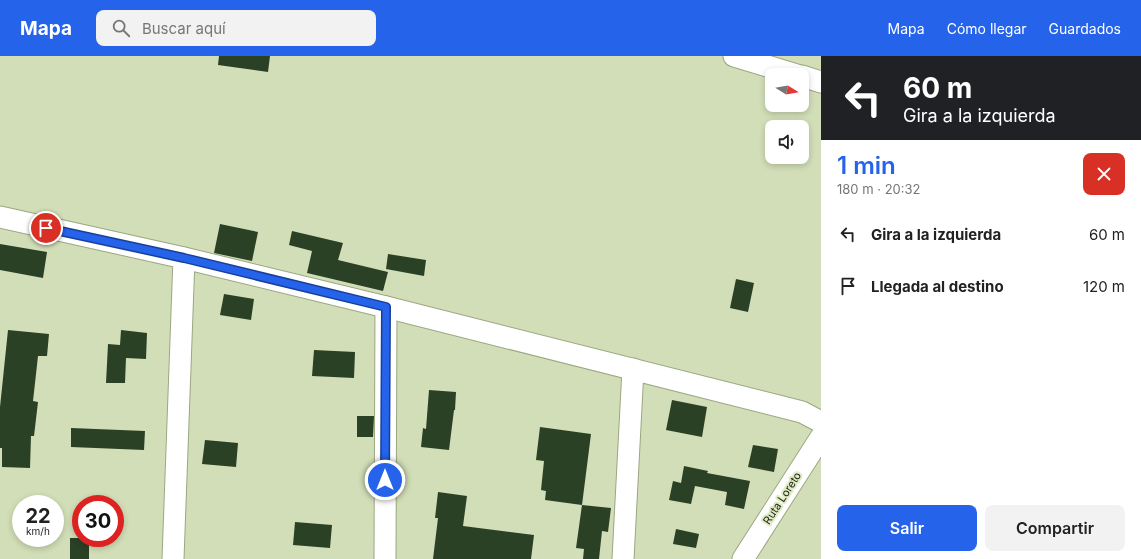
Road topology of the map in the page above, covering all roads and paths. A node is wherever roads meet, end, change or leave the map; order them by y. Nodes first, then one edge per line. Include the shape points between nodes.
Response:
1 (734, 56) edge
2 (774, 68) edge
3 (809, 78) edge
4 (821, 82) edge
5 (0, 217) edge
6 (184, 258) junction
7 (386, 307) junction
8 (633, 369) junction
9 (821, 422) edge
10 (821, 437) edge
11 (173, 559) edge
12 (385, 559) edge
13 (623, 559) edge
14 (743, 559) edge

1 - 2 street
3 - 4 street
5 - 6 street
6 - 7 street
6 - 11 street
7 - 8 street
7 - 12 street
8 - 9 street via 802,412
8 - 13 street
10 - 14 street, Ruta Loreto

